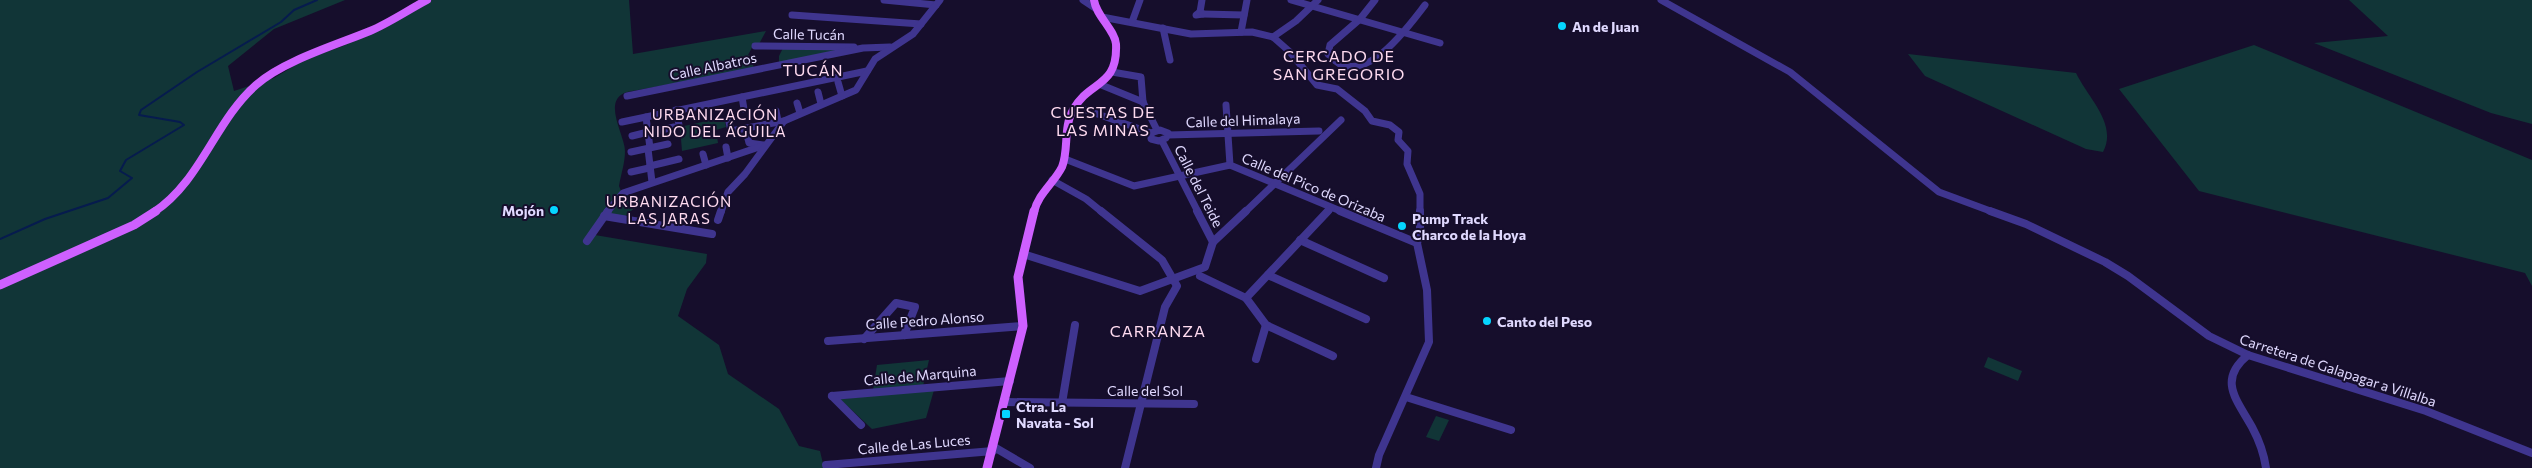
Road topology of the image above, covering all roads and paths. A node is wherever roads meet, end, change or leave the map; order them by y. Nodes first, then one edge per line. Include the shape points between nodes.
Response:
1 (427, 0) edge
2 (884, 0) edge
3 (1084, 0) edge
4 (1140, 0) edge
5 (1202, 0) edge
6 (1247, 0) edge
7 (1291, 0) edge
8 (1318, 0) edge
9 (1375, 0) edge
10 (1661, 0) edge
11 (938, 3) edge
12 (1094, 3) edge
13 (1424, 5) dead end
14 (1312, 6) junction
15 (792, 15) dead end
16 (1244, 15) junction
17 (1102, 17) junction
18 (1359, 20) junction
19 (1132, 22) junction
20 (921, 24) junction
21 (1163, 28) junction
22 (1241, 32) junction
23 (1403, 32) junction
24 (1273, 37) junction
25 (1440, 43) dead end
26 (755, 46) dead end
27 (863, 48) junction
28 (888, 49) junction
29 (1170, 60) dead end
30 (867, 71) junction
31 (1112, 72) junction
32 (838, 82) dead end
33 (1100, 84) junction
34 (818, 92) dead end
35 (627, 96) dead end
36 (842, 96) junction
37 (742, 97) junction
38 (720, 101) junction
39 (1143, 102) junction
40 (797, 103) dead end
41 (821, 104) junction
42 (1226, 105) dead end
43 (699, 106) junction
44 (1075, 106) junction
45 (744, 109) dead end
46 (676, 110) junction
47 (722, 110) dead end
48 (776, 110) dead end
49 (800, 113) junction
50 (700, 114) dead end
51 (753, 116) dead end
52 (646, 117) junction
53 (1341, 120) dead end
54 (781, 121) junction
55 (622, 122) dead end
56 (729, 122) dead end
57 (756, 126) junction
58 (1154, 132) junction
59 (1325, 132) junction
60 (648, 133) junction
61 (743, 133) junction
62 (1228, 133) junction
63 (632, 136) dead end
64 (1165, 138) junction
65 (668, 144) dead end
66 (765, 145) junction
67 (726, 147) dead end
68 (649, 148) junction
69 (631, 152) dead end
70 (703, 154) dead end
71 (728, 158) junction
72 (1064, 159) junction
73 (706, 165) junction
74 (1230, 165) junction
75 (650, 167) junction
76 (632, 172) dead end
77 (681, 172) junction
78 (1180, 176) junction
79 (1052, 180) junction
80 (652, 182) junction
81 (1274, 184) junction
82 (1332, 208) junction
83 (604, 216) junction
84 (718, 220) dead end
85 (712, 234) dead end
86 (1209, 234) junction
87 (1220, 234) junction
88 (1300, 240) junction
89 (587, 241) dead end
90 (1213, 242) junction
91 (1417, 243) junction
92 (1023, 254) junction
93 (1268, 275) junction
94 (1200, 276) dead end
95 (1384, 278) dead end
96 (1173, 279) junction
97 (0, 285) edge
98 (1246, 298) junction
99 (1366, 319) dead end
100 (1075, 325) dead end
101 (1266, 325) junction
102 (1023, 326) junction
103 (904, 336) junction
104 (864, 339) junction
105 (828, 341) dead end
106 (2248, 355) junction
107 (1333, 356) dead end
108 (1256, 359) dead end
109 (1010, 381) junction
110 (1406, 397) junction
111 (1005, 402) junction
112 (1062, 403) junction
113 (1142, 404) junction
114 (1194, 404) dead end
115 (861, 425) dead end
116 (1511, 430) dead end
117 (993, 449) junction
118 (2532, 453) edge
119 (826, 465) dead end
120 (837, 466) edge
121 (987, 468) edge
122 (1030, 468) edge
123 (1125, 468) edge
124 (1376, 468) edge
125 (2266, 468) edge

1 - 97 main road via 372,30 304,57 258,83 241,99 183,188 168,203 128,227
2 - 11 street
3 - 12 street
4 - 19 street
5 - 16 street via 1201,13
6 - 16 street
7 - 14 street
8 - 14 street
9 - 18 street
10 - 106 street, Carretera de Galapagar a Villalba via 1790,72 1939,192 2026,224 2105,262 2209,336
11 - 20 street
12 - 17 main road
13 - 23 street
14 - 18 street
14 - 24 street
15 - 20 street
16 - 22 street
17 - 19 street
17 - 31 main road via 1116,41 1117,57
18 - 23 street
18 - 23 street via 1328,49 1328,54 1336,62 1352,66 1368,64
19 - 21 street
20 - 28 street via 913,34
21 - 22 street via 1198,34
21 - 29 street
22 - 24 street
23 - 25 street
24 - 91 street via 1317,85 1336,89 1365,111 1372,121 1390,125 1398,132 1398,140 1408,151 1407,164 1420,194
26 - 27 street, Calle Tucán
27 - 28 street, Calle Tucán
27 - 35 street, Calle Albatros
28 - 30 street via 874,59
30 - 36 street via 856,90
30 - 37 street
31 - 33 main road
31 - 39 street via 1141,77
32 - 36 street
33 - 39 street
33 - 44 main road
34 - 41 street
36 - 41 street
37 - 38 street
37 - 45 street
38 - 43 street
38 - 47 street
39 - 58 street
40 - 49 street
41 - 49 street
42 - 62 street, Calle del Pico de Orizaba
43 - 46 street
43 - 50 street
44 - 58 street
44 - 72 main road via 1068,126
46 - 52 street
46 - 60 street via 676,126
48 - 54 street
49 - 54 street
51 - 57 street
52 - 55 street
52 - 60 street
53 - 59 street
54 - 57 street
54 - 66 street
56 - 61 street via 731,131
57 - 61 street
58 - 64 street via 1166,132
58 - 64 street via 1151,139
59 - 62 street, Calle del Himalaya
59 - 81 street
60 - 63 street
60 - 68 street
61 - 66 street via 748,143
62 - 64 street, Calle del Himalaya
62 - 74 street, Calle del Pico de Orizaba
64 - 78 street, Calle del Teide
65 - 68 street
66 - 71 street
66 - 84 street via 728,192
67 - 71 street
68 - 69 street
68 - 75 street
70 - 73 street
71 - 73 street
72 - 78 street via 1134,186
72 - 79 main road
73 - 77 street
74 - 78 street
74 - 81 street, Calle del Pico de Orizaba
75 - 76 street
75 - 77 street via 679,157
75 - 80 street
77 - 80 street
78 - 86 street, Calle del Teide
79 - 92 main road via 1035,207
79 - 96 street via 1086,198 1162,260
80 - 83 street via 623,193
81 - 82 street, Calle del Pico de Orizaba
81 - 87 street
82 - 88 street
82 - 91 street, Calle del Pico de Orizaba
83 - 85 street
83 - 89 street
86 - 87 street
86 - 90 street, Calle del Teide
87 - 90 street
88 - 93 street
88 - 95 street
90 - 96 street, Calle del Teide via 1204,267
91 - 110 street via 1427,290 1429,342
92 - 96 street, Calle del Teide via 1135,290 1145,290
92 - 102 main road via 1018,282
93 - 98 street
93 - 99 street
94 - 98 street
96 - 113 street via 1177,286 1165,307
98 - 101 street
100 - 112 street
101 - 107 street
101 - 108 street
102 - 103 street, Calle Pedro Alonso
102 - 109 main road
103 - 104 street, Calle Pedro Alonso
103 - 104 street via 915,307 896,302
104 - 105 street, Calle Pedro Alonso
106 - 118 street, Carretera de Galapagar a Villalba via 2426,411
106 - 125 street via 2238,362 2231,381 2236,400 2254,429
109 - 111 main road
109 - 115 street, Calle de Marquina via 832,396
110 - 116 street
110 - 124 street
111 - 112 street, Calle del Sol
111 - 117 main road
112 - 113 street, Calle del Sol
113 - 114 street, Calle del Sol
113 - 123 street
117 - 120 street, Calle de Las Luces
117 - 121 main road
117 - 122 street
119 - 120 street, Calle de Las Luces

